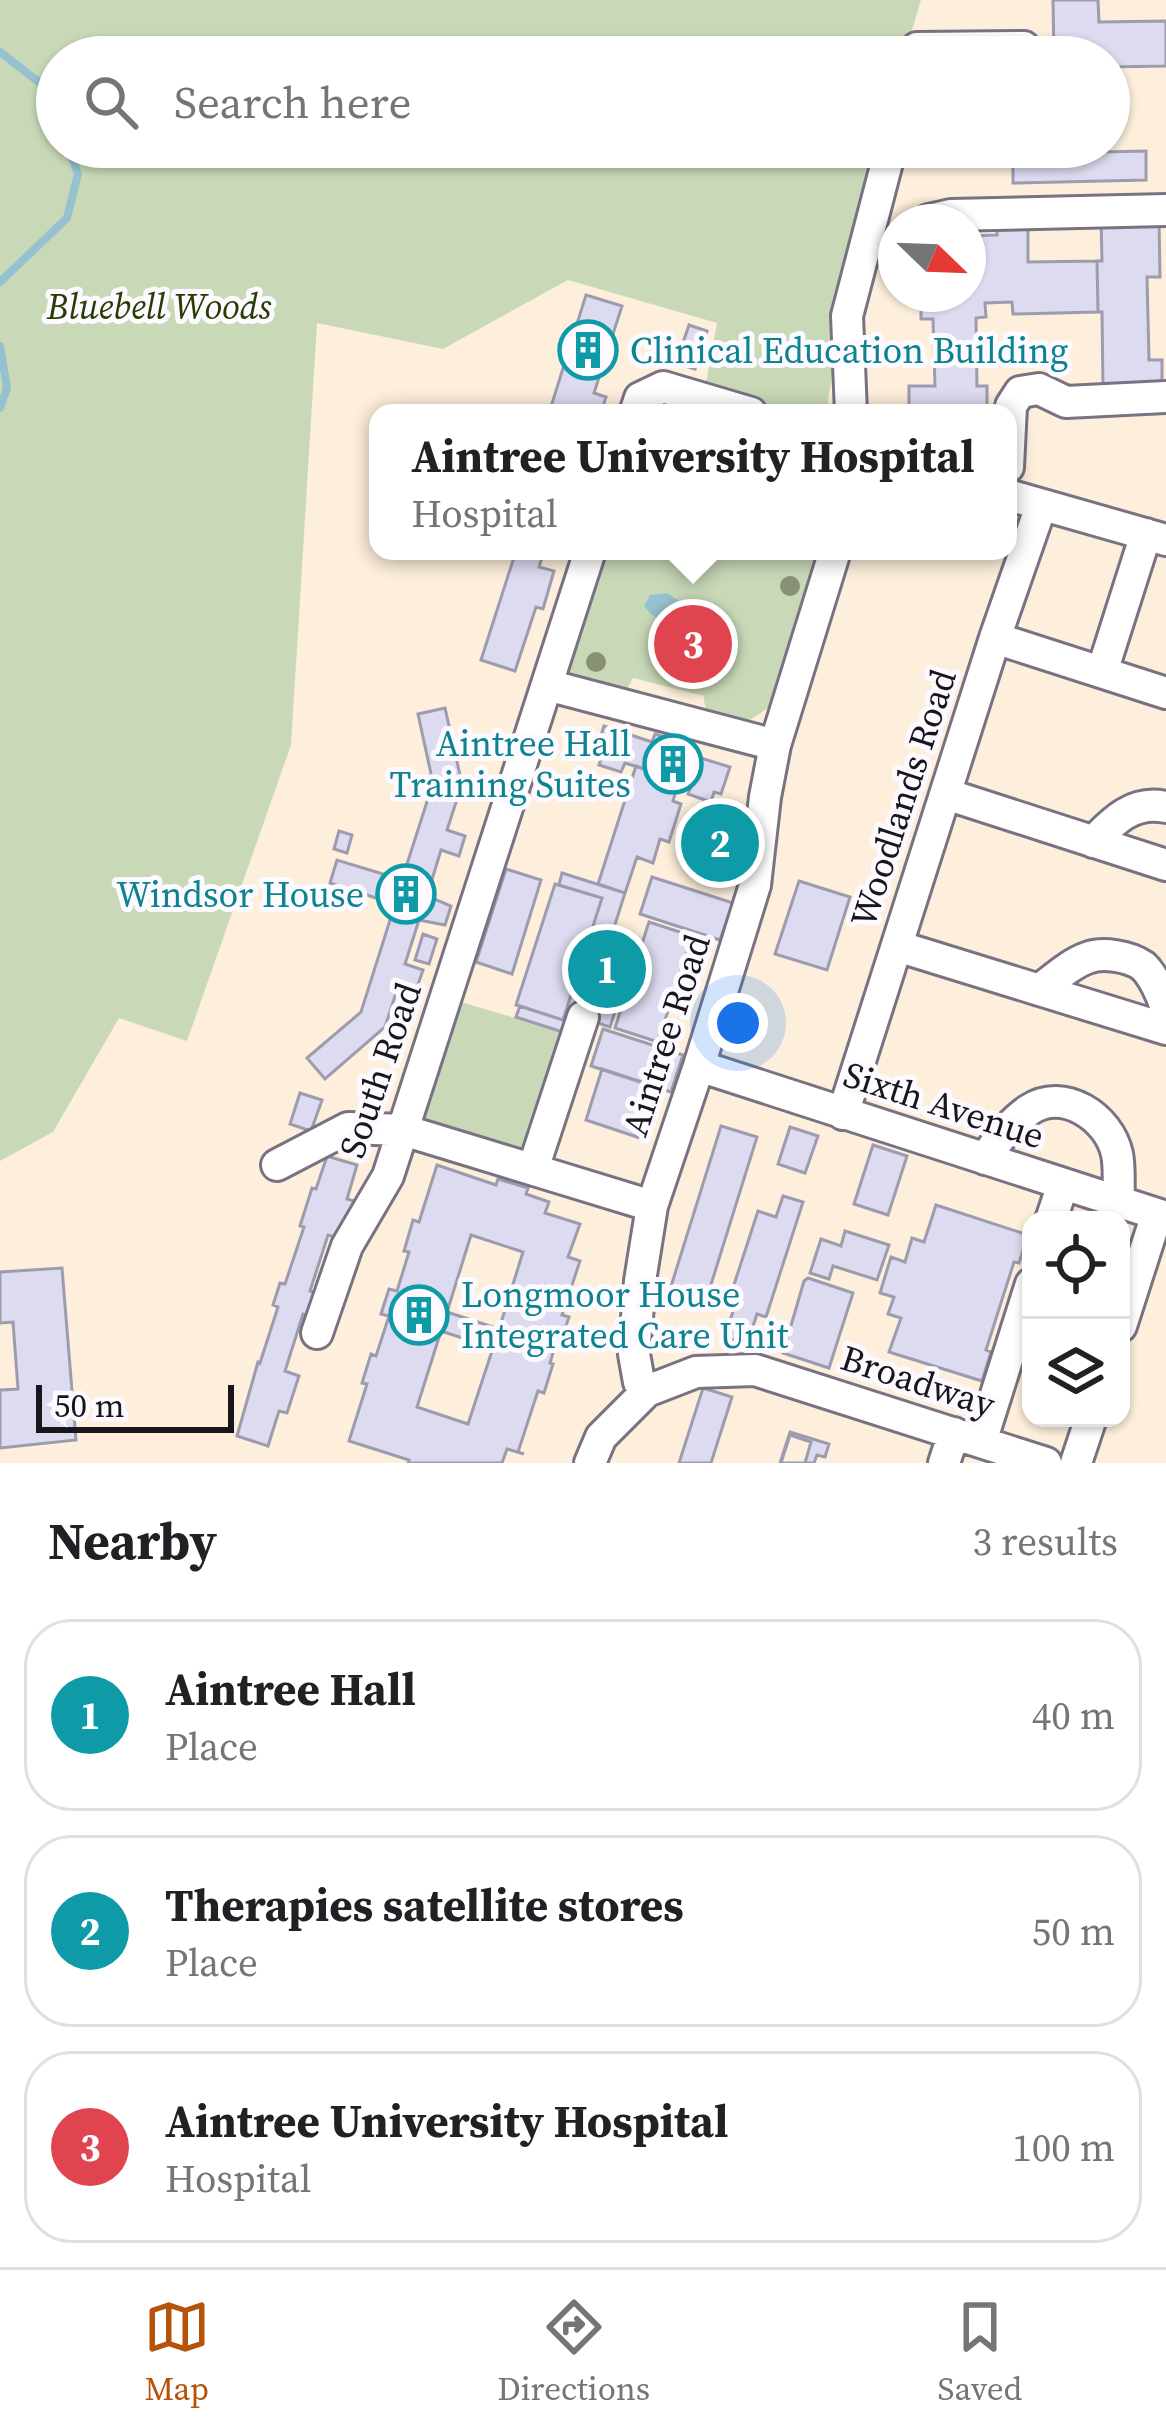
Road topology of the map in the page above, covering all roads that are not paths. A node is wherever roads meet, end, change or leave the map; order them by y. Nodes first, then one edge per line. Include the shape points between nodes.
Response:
1 (886, 168) edge
2 (1166, 210) edge
3 (986, 214) edge
4 (1166, 398) edge
5 (638, 404) edge
6 (721, 404) edge
7 (851, 404) edge
8 (1012, 404) edge
9 (1017, 498) edge
10 (1041, 506) junction
11 (1156, 537) edge
12 (587, 560) edge
13 (832, 560) edge
14 (995, 638) junction
15 (1102, 672) junction
16 (547, 685) junction
17 (1166, 693) edge
18 (775, 745) junction
19 (946, 794) junction
20 (1166, 807) edge
21 (1093, 842) junction
22 (1166, 865) edge
23 (897, 946) junction
24 (1039, 990) junction
25 (1166, 1008) edge
26 (583, 1017) dead end
27 (1166, 1029) edge
28 (699, 1066) junction
29 (843, 1114) junction
30 (403, 1130) junction
31 (985, 1159) junction
32 (277, 1165) dead end
33 (533, 1169) junction
34 (1063, 1184) junction
35 (1119, 1201) junction
36 (652, 1206) junction
37 (1055, 1211) edge
38 (1162, 1215) edge
39 (1022, 1306) edge
40 (1124, 1319) edge
41 (317, 1333) dead end
42 (647, 1391) junction
43 (1088, 1427) edge
44 (968, 1437) junction
45 (590, 1463) edge
46 (944, 1463) edge
47 (1046, 1463) edge
48 (1076, 1463) edge

1 - 7 lane via 847,316
2 - 3 lane
4 - 8 lane via 1066,401 1039,389 1020,392
5 - 6 lane via 663,387
9 - 10 lane
10 - 11 lane
10 - 14 lane, Woodlands Road
11 - 15 lane
12 - 16 lane, South Road
13 - 18 lane, Aintree Road
14 - 15 lane
14 - 19 lane, Woodlands Road
15 - 17 lane
16 - 18 lane
16 - 30 lane, South Road
18 - 28 lane, Aintree Road via 755,884
19 - 21 lane
19 - 23 lane, Woodlands Road
20 - 21 lane via 1130,810
21 - 22 lane
23 - 24 lane
23 - 29 lane, Woodlands Road
24 - 25 lane via 1089,957 1109,954 1142,966
24 - 27 lane
26 - 33 lane
28 - 29 lane, Sixth Avenue
28 - 36 lane, Aintree Road
29 - 31 lane, Sixth Avenue
30 - 32 lane via 348,1128
30 - 33 lane
30 - 41 lane, South Road via 341,1260
31 - 34 lane, Sixth Avenue
31 - 35 lane via 1033,1107 1060,1102 1086,1110 1116,1152
33 - 36 lane
34 - 35 lane, Sixth Avenue
34 - 37 lane
35 - 38 lane, Sixth Avenue
36 - 42 lane, Aintree Road via 634,1354
38 - 40 lane
39 - 44 lane
42 - 44 lane, Broadway via 696,1372 754,1370
42 - 45 lane, Broadway via 601,1437
43 - 48 lane
44 - 46 lane
44 - 47 lane, Broadway

